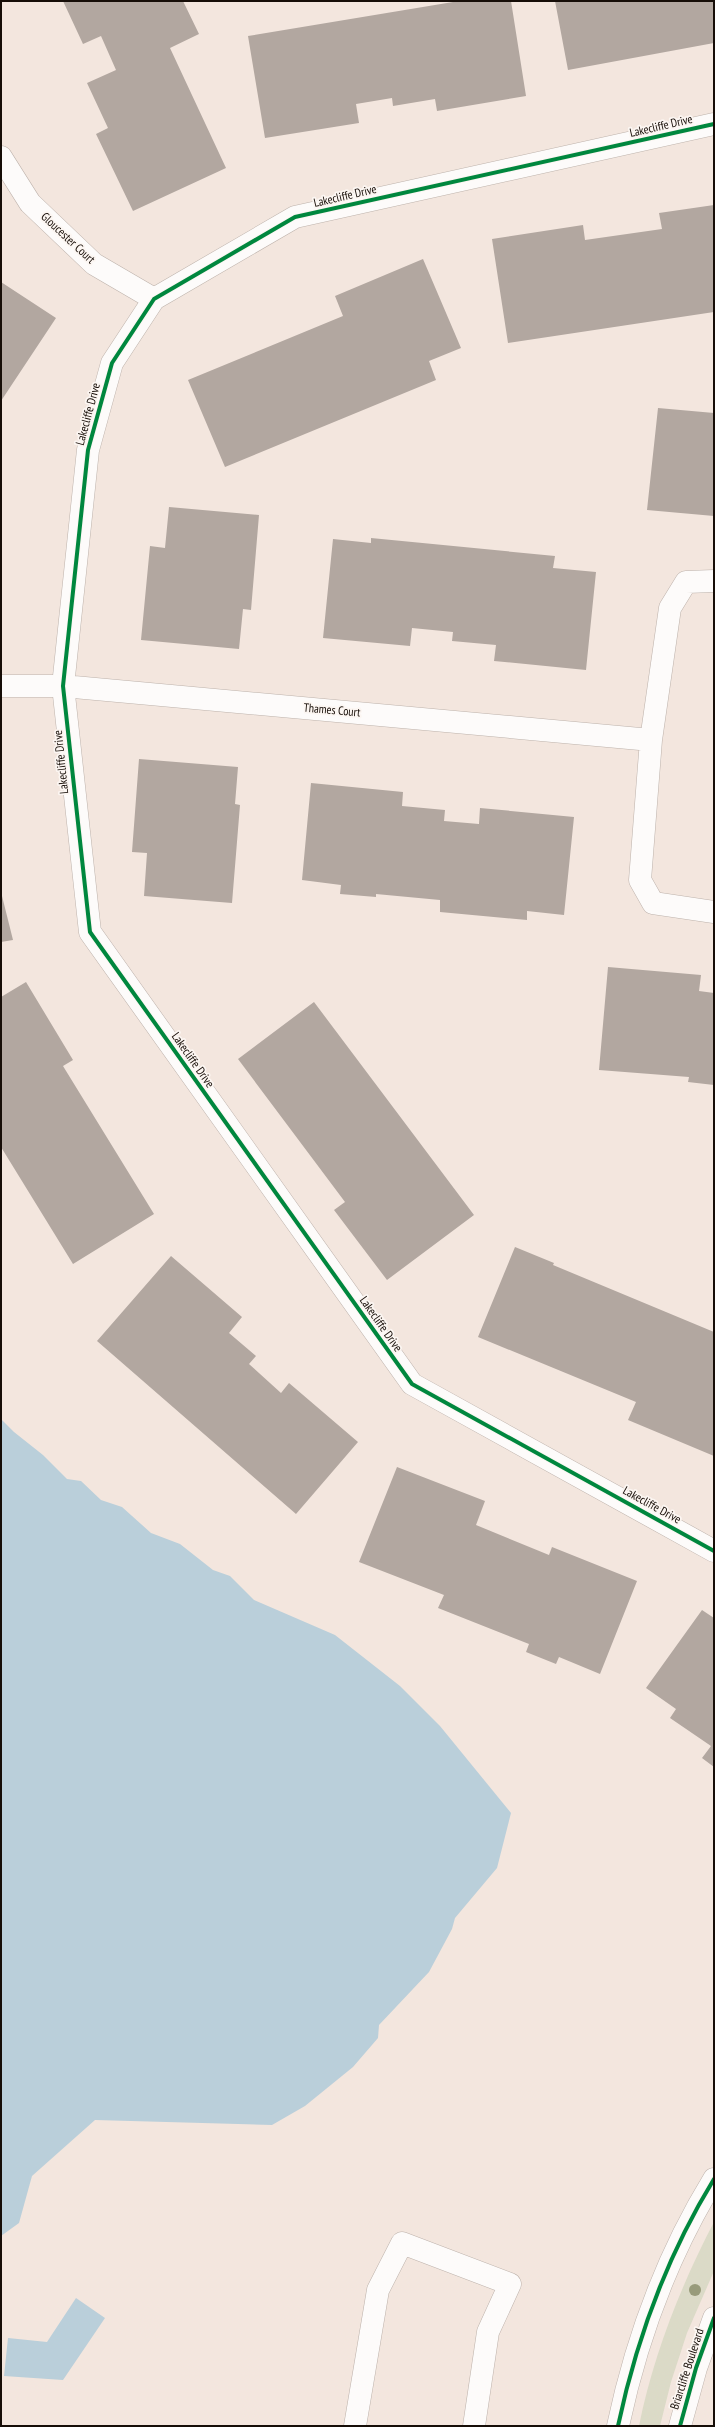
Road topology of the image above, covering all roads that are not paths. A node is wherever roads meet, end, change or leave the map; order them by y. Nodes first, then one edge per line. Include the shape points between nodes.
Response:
1 (714, 124) edge
2 (1, 157) edge
3 (154, 299) junction
4 (714, 581) edge
5 (1, 686) edge
6 (63, 686) junction
7 (651, 740) junction
8 (714, 912) edge
9 (714, 1550) edge
10 (714, 2179) edge
11 (714, 2318) edge
12 (355, 2426) edge
13 (474, 2426) edge
14 (618, 2426) edge
15 (680, 2426) edge

1 - 3 street, Lakecliffe Drive via 295,217
2 - 3 street, Gloucester Court via 30,203 94,264
3 - 6 street, Lakecliffe Drive via 112,363 88,450
4 - 7 street via 686,582 670,608
5 - 6 street, Thames Court
6 - 7 street, Thames Court
6 - 9 street, Lakecliffe Drive via 90,932 412,1384
7 - 8 street via 640,880 653,903
10 - 14 street via 660,2289 631,2375
11 - 15 street, Briarcliffe Boulevard via 696,2368
12 - 13 street via 378,2290 402,2243 510,2284 488,2332

